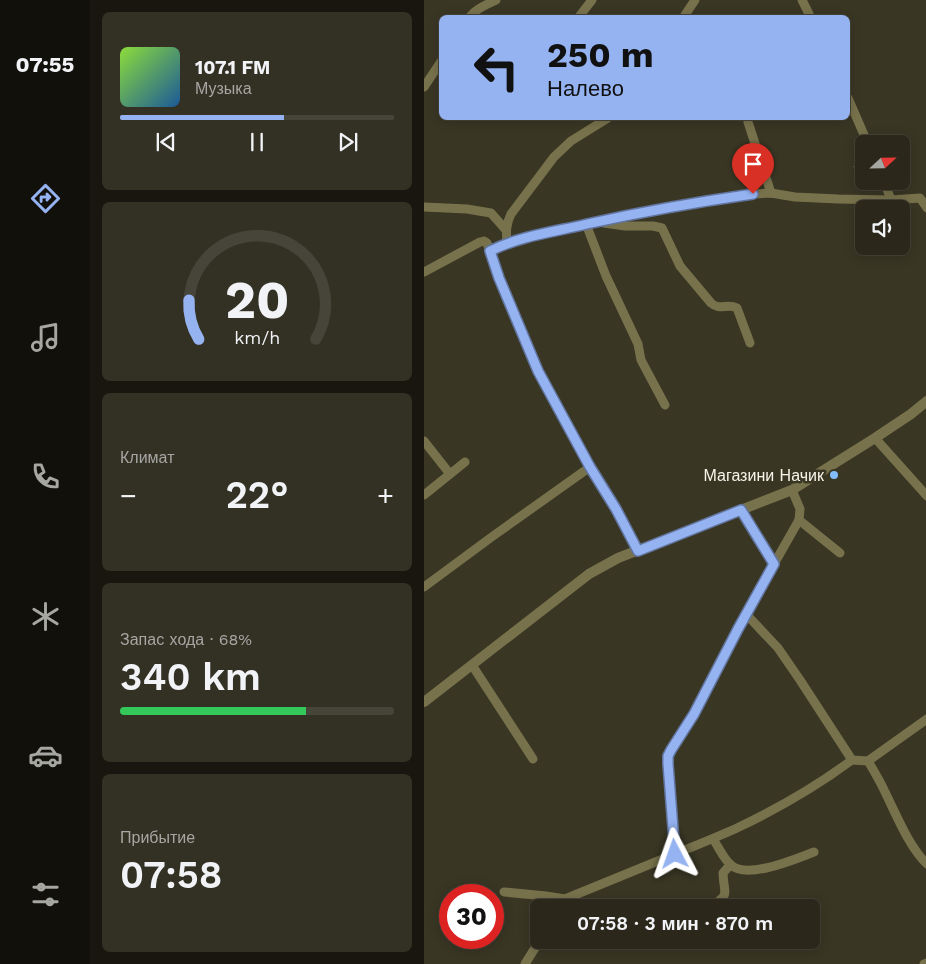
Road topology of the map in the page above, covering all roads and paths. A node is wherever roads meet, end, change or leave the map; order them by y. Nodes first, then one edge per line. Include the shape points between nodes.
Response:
1 (496, 0) edge
2 (592, 0) edge
3 (695, 0) edge
4 (802, 0) edge
5 (477, 4) edge
6 (580, 15) edge
7 (685, 15) edge
8 (809, 15) edge
9 (439, 65) edge
10 (424, 88) edge
11 (850, 103) edge
12 (605, 120) edge
13 (748, 122) dead end
14 (864, 135) edge
15 (887, 190) edge
16 (772, 193) junction
17 (923, 197) edge
18 (891, 200) junction
19 (424, 207) edge
20 (926, 208) edge
21 (596, 222) junction
22 (586, 224) junction
23 (506, 230) junction
24 (507, 243) junction
25 (490, 251) junction
26 (424, 272) edge
27 (750, 343) dead end
28 (926, 401) edge
29 (665, 405) dead end
30 (875, 438) junction
31 (424, 441) edge
32 (464, 462) dead end
33 (590, 467) junction
34 (450, 474) junction
35 (792, 490) junction
36 (424, 495) edge
37 (926, 496) edge
38 (741, 510) junction
39 (800, 520) junction
40 (638, 551) junction
41 (840, 553) dead end
42 (774, 564) junction
43 (424, 587) edge
44 (746, 614) junction
45 (472, 665) junction
46 (424, 702) edge
47 (926, 719) edge
48 (533, 759) dead end
49 (852, 760) junction
50 (868, 760) junction
51 (712, 839) junction
52 (814, 852) dead end
53 (675, 854) junction
54 (926, 864) edge
55 (730, 865) junction
56 (504, 892) dead end
57 (564, 899) joint
58 (722, 899) edge
59 (534, 949) edge
60 (525, 964) edge

1 - 5 street
2 - 6 street
3 - 7 street
4 - 8 street
9 - 10 street
11 - 14 street
12 - 23 street via 571,141 554,157 511,214
13 - 16 street
15 - 18 street
16 - 18 street via 795,197
16 - 21 street via 707,201
17 - 18 street
17 - 20 street
19 - 23 street via 492,213
21 - 22 street
21 - 27 street via 662,228 680,266 711,303 717,307 736,308
22 - 24 street
22 - 29 street via 638,344 641,360
23 - 24 street
24 - 25 street
25 - 26 street via 487,243 480,242
25 - 33 street via 538,371
28 - 30 street
30 - 35 street
30 - 37 street
31 - 34 street
32 - 34 street
33 - 40 street
33 - 43 street
34 - 36 street
35 - 38 street
35 - 39 street via 800,509
38 - 40 street
38 - 42 street
39 - 41 street
39 - 42 street
40 - 45 street via 588,574
42 - 44 street
44 - 49 street via 778,648
44 - 53 street via 694,714 668,756
45 - 46 street
45 - 48 street
47 - 50 street
49 - 50 street
49 - 51 street via 817,785
50 - 54 street via 899,822
51 - 53 street
51 - 55 street
52 - 55 street via 765,869 743,870
53 - 57 street
55 - 58 street via 723,874 725,894
56 - 57 street
59 - 60 street

